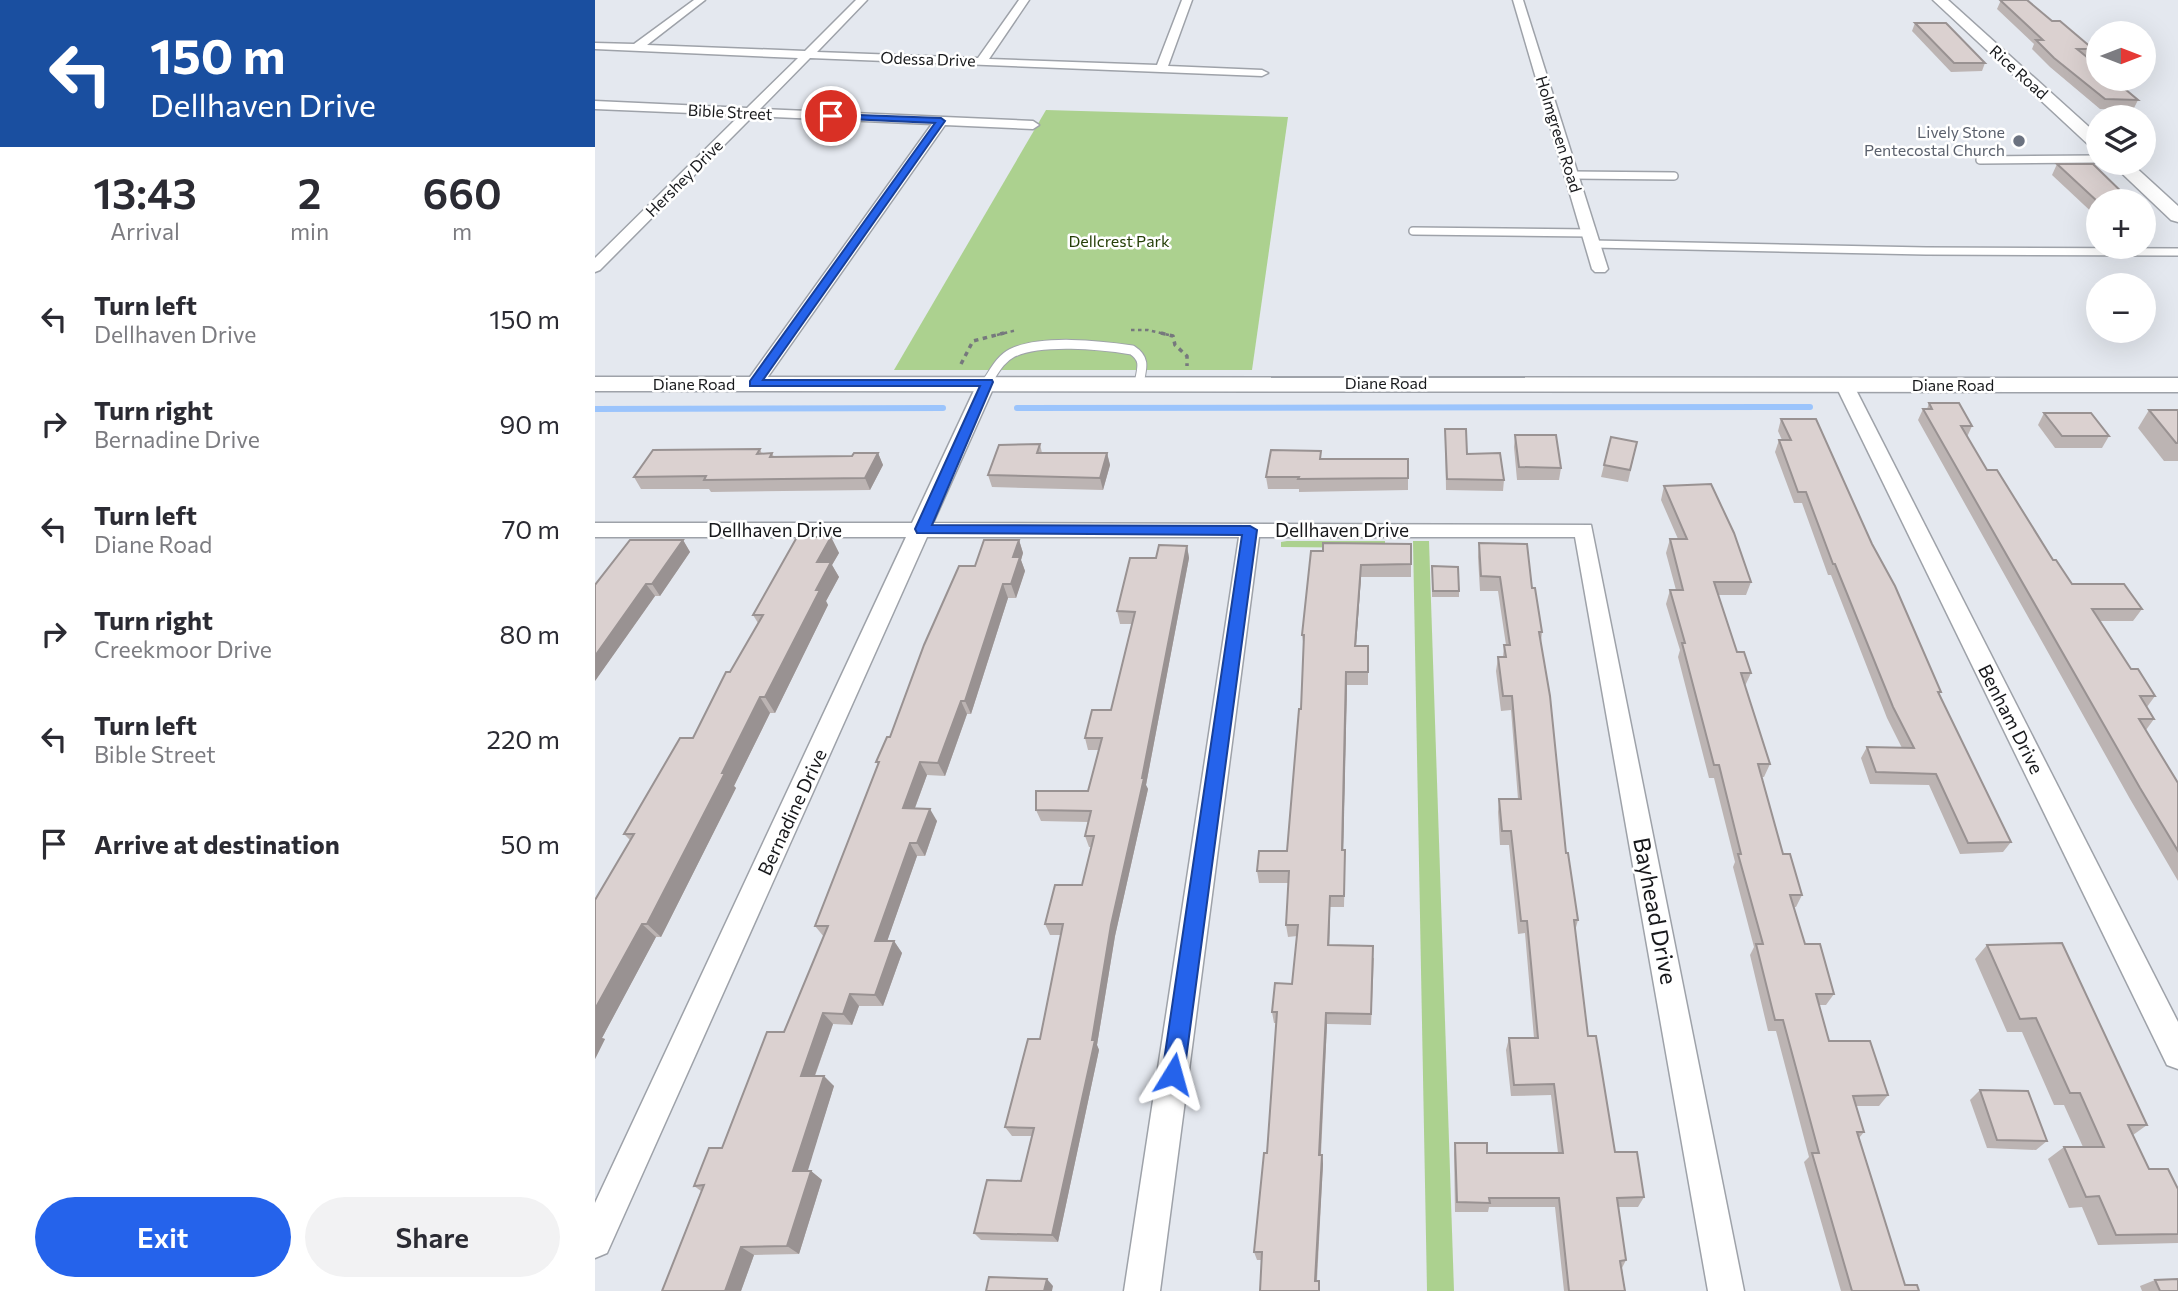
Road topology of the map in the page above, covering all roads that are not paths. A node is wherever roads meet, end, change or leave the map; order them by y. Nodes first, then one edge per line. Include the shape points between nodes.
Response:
1 (700, 0) edge
2 (862, 0) edge
3 (1024, 0) edge
4 (1187, 0) edge
5 (1518, 0) edge
6 (1940, 0) edge
7 (595, 46) edge
8 (636, 48) junction
9 (807, 55) junction
10 (981, 62) junction
11 (1161, 69) junction
12 (1262, 73) dead end
13 (595, 106) edge
14 (749, 113) junction
15 (941, 121) junction
16 (1033, 125) dead end
17 (2086, 133) edge
18 (2086, 159) edge
19 (1980, 160) dead end
20 (1572, 175) junction
21 (2132, 175) edge
22 (1674, 176) dead end
23 (2178, 216) edge
24 (1413, 231) dead end
25 (1591, 239) junction
26 (2178, 252) edge
27 (595, 267) edge
28 (1600, 269) dead end
29 (987, 382) junction
30 (1139, 383) junction
31 (595, 384) edge
32 (754, 384) junction
33 (1844, 384) junction
34 (2178, 385) edge
35 (922, 529) junction
36 (595, 530) edge
37 (1250, 530) junction
38 (1584, 530) joint
39 (2178, 1054) edge
40 (595, 1241) edge
41 (1142, 1291) edge
42 (1726, 1291) edge

1 - 8 street
2 - 9 street, Hershey Drive
3 - 10 street
4 - 11 street
5 - 20 street, Holmgreen Road
6 - 17 street, Rice Road
7 - 8 street, Odessa Drive
8 - 9 street, Odessa Drive
9 - 10 street, Odessa Drive
9 - 14 street, Hershey Drive
10 - 11 street, Odessa Drive
11 - 12 street, Odessa Drive
13 - 14 street, Bible Street
14 - 15 street, Bible Street
14 - 27 street, Hershey Drive
15 - 16 street, Bible Street
15 - 32 street
18 - 19 lane
20 - 22 lane
20 - 25 street, Holmgreen Road
21 - 23 street
24 - 25 lane
25 - 26 lane via 1859,250
25 - 28 street, Holmgreen Road
29 - 30 street, Diane Road
29 - 30 lane via 1012,352 1041,346 1132,350 1143,363
29 - 32 street, Diane Road
29 - 35 street, Bernadine Drive
30 - 33 street, Diane Road
31 - 32 street, Diane Road
33 - 34 street, Diane Road
33 - 39 street, Benham Drive
35 - 36 street, Dellhaven Drive
35 - 37 street, Dellhaven Drive
35 - 40 street, Bernadine Drive
37 - 38 street, Dellhaven Drive
37 - 41 street
38 - 42 street, Bayhead Drive

